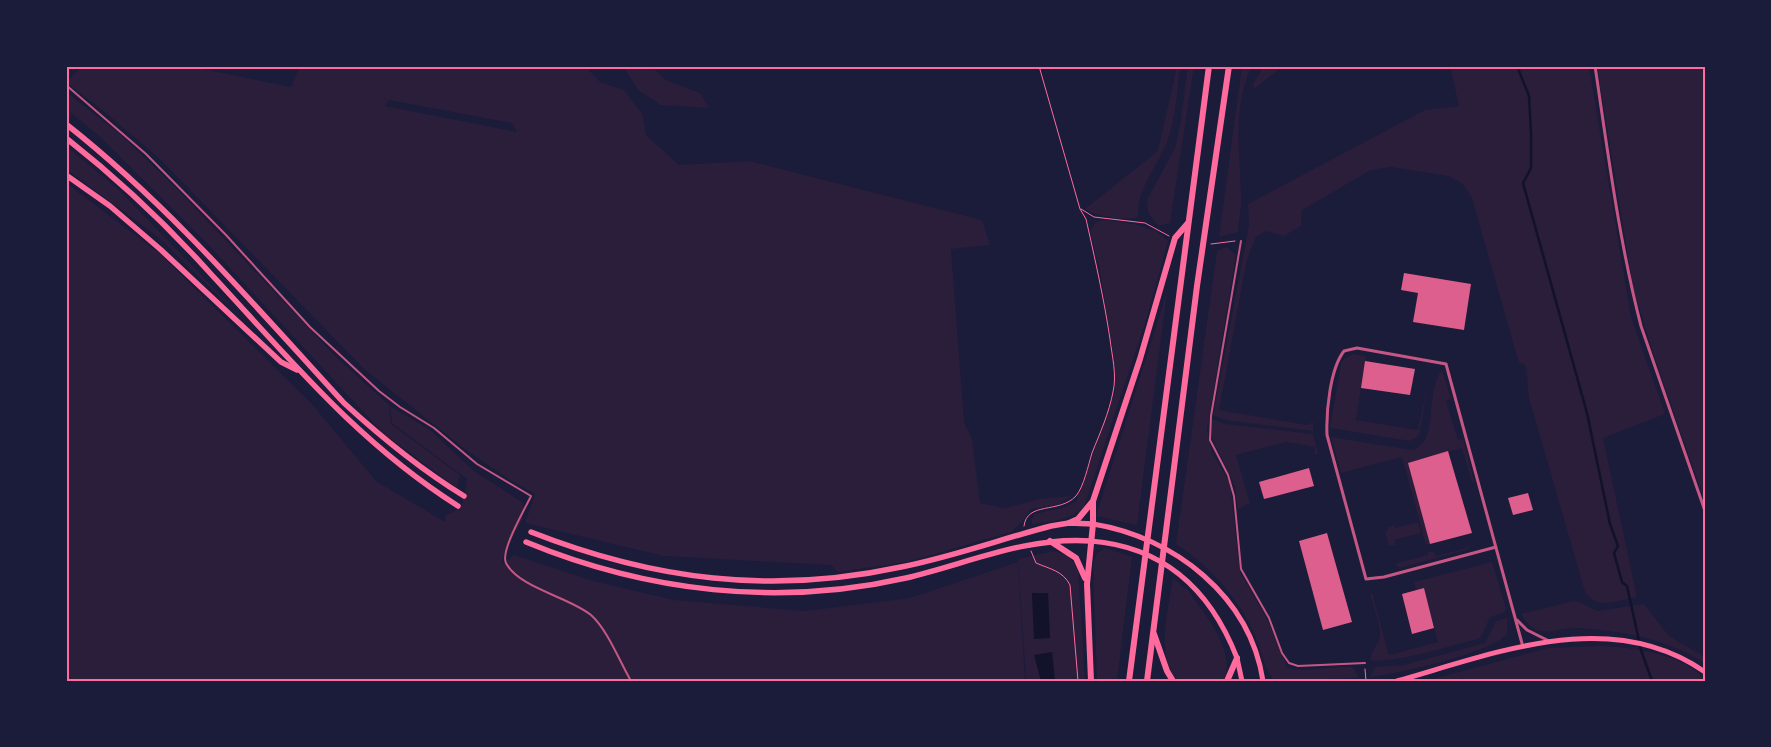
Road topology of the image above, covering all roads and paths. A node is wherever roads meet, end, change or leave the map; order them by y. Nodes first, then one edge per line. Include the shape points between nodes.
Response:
1 (1039, 66) edge
2 (1209, 66) edge
3 (1229, 66) edge
4 (1595, 66) edge
5 (66, 85) edge
6 (66, 124) edge
7 (66, 138) edge
8 (66, 175) edge
9 (1080, 209) junction
10 (1189, 222) junction
11 (1157, 228) dead end
12 (1241, 240) dead end
13 (300, 372) junction
14 (464, 496) dead end
15 (1093, 501) junction
16 (458, 506) dead end
17 (1705, 512) edge
18 (1069, 523) junction
19 (1093, 524) junction
20 (531, 532) dead end
21 (1027, 533) junction
22 (1050, 541) junction
23 (1091, 541) junction
24 (526, 542) dead end
25 (1496, 547) junction
26 (1028, 548) junction
27 (1086, 584) junction
28 (1516, 620) junction
29 (1153, 632) junction
30 (1550, 642) junction
31 (1523, 647) junction
32 (1236, 658) junction
33 (1365, 663) joint
34 (1705, 672) edge
35 (1264, 679) edge
36 (631, 681) edge
37 (1078, 681) edge
38 (1091, 681) edge
39 (1129, 681) edge
40 (1147, 681) edge
41 (1173, 681) edge
42 (1227, 681) edge
43 (1242, 681) edge
44 (1366, 681) edge
45 (1397, 681) edge

1 - 9 path
2 - 10 highway
3 - 29 highway
4 - 17 street via 1632,295
5 - 36 lane via 146,154 226,234 310,327 379,391 434,428 488,472 531,496 508,545 506,563 520,578 592,616
6 - 14 highway via 176,220 356,414 423,470
7 - 13 highway via 165,225
8 - 13 highway via 110,206 160,249 280,362
9 - 11 path via 1094,217 1145,223
9 - 21 path via 1086,220 1104,301 1113,392 1078,493 1059,507 1030,513 1024,524
10 - 15 highway via 1175,238 1140,359
10 - 39 highway
12 - 33 lane via 1211,416 1210,440 1232,484 1241,569 1269,618 1288,663 1298,666
13 - 16 highway via 376,446 411,475
15 - 18 highway via 1078,519
15 - 19 highway
18 - 19 highway
18 - 21 highway
19 - 23 highway
19 - 35 main road via 1123,529 1169,550 1209,581 1234,608 1251,639
20 - 21 highway via 601,557 649,569 696,577 777,582 838,578 886,570
22 - 23 highway
22 - 26 highway
22 - 27 highway via 1076,558
23 - 27 highway
23 - 32 main road via 1120,545 1156,559 1187,580 1220,622
24 - 26 highway via 594,567 650,581 697,589 767,593 832,590 886,582
25 - 25 street via 1446,364 1357,348 1344,350 1337,360 1326,418 1327,435 1366,578 1384,577
25 - 28 street
26 - 37 path via 1036,563 1060,572 1070,585
27 - 38 highway
28 - 30 street
28 - 31 street
29 - 40 highway
29 - 41 highway
30 - 31 main road
30 - 34 main road via 1599,637 1630,640 1680,657
31 - 45 main road
32 - 42 highway
32 - 43 main road
33 - 44 path

